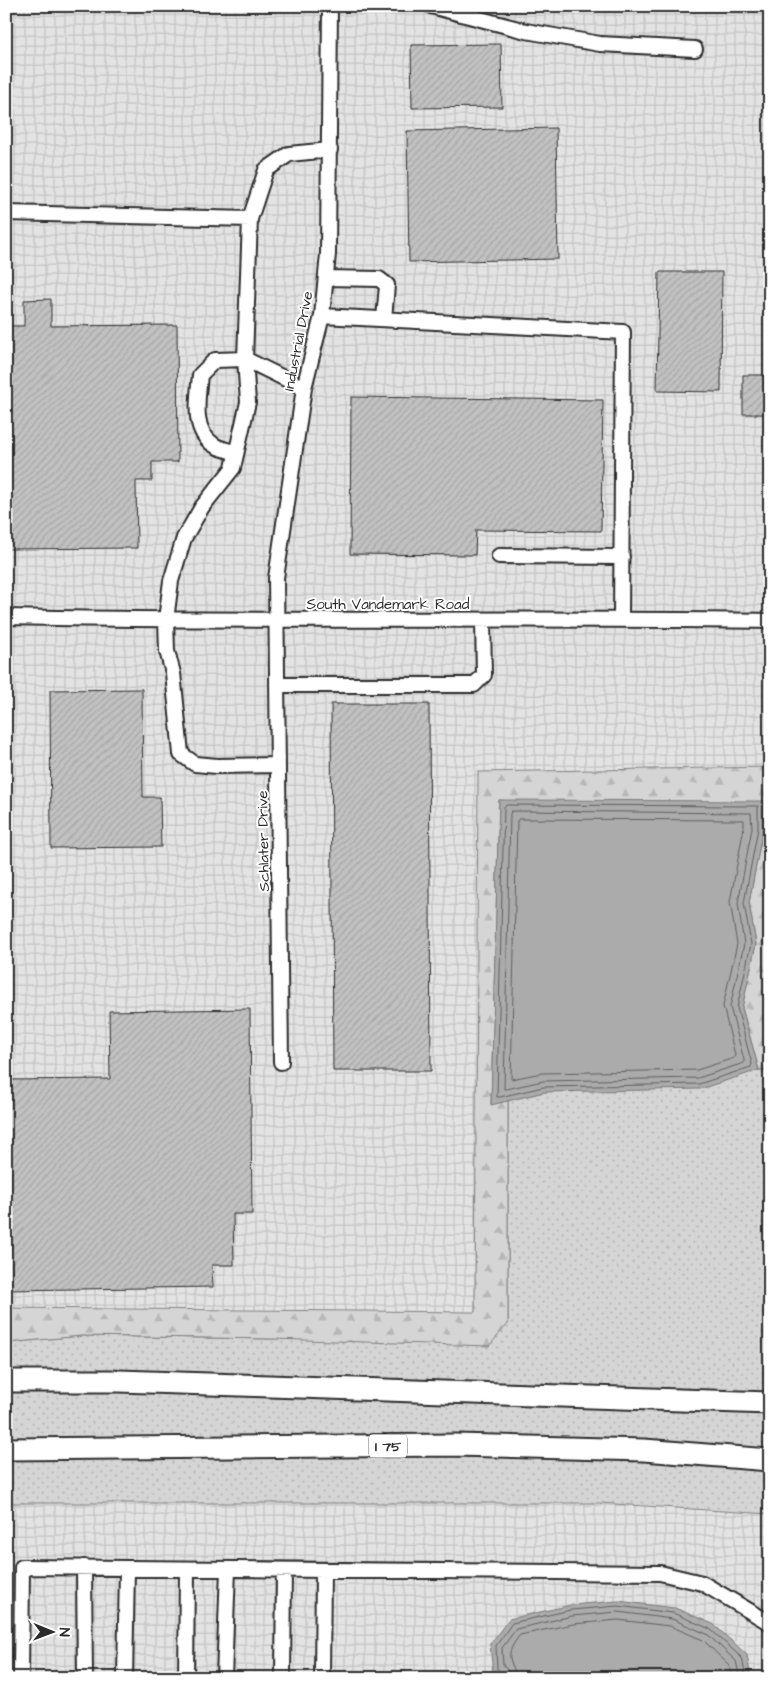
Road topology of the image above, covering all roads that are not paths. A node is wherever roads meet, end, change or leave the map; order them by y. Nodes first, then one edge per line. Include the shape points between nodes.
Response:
1 (330, 6) edge
2 (431, 6) edge
3 (695, 49) dead end
4 (330, 150) junction
5 (6, 213) edge
6 (250, 219) junction
7 (326, 278) junction
8 (322, 316) junction
9 (384, 319) junction
10 (245, 359) junction
11 (304, 388) junction
12 (236, 453) junction
13 (499, 556) dead end
14 (622, 557) junction
15 (6, 617) edge
16 (622, 619) junction
17 (166, 620) junction
18 (276, 620) junction
19 (483, 620) junction
20 (770, 621) edge
21 (277, 685) junction
22 (278, 765) junction
23 (281, 1062) dead end
24 (6, 1381) edge
25 (770, 1403) edge
26 (6, 1449) edge
27 (770, 1460) edge
28 (84, 1567) junction
29 (127, 1568) junction
30 (187, 1568) junction
31 (228, 1569) junction
32 (284, 1570) junction
33 (323, 1570) junction
34 (770, 1624) edge
35 (21, 1678) edge
36 (86, 1678) edge
37 (125, 1678) edge
38 (186, 1678) edge
39 (224, 1678) edge
40 (283, 1678) edge
41 (322, 1678) edge

1 - 4 street, Industrial Drive
2 - 3 street via 526,31 600,44
4 - 6 street via 290,154 266,170
4 - 7 street, Industrial Drive
5 - 6 street
6 - 10 street
7 - 8 street, Industrial Drive
7 - 9 street via 379,279 387,285
8 - 9 street
8 - 11 street, Industrial Drive
9 - 14 street via 623,332
10 - 11 street
10 - 12 street via 248,402
10 - 12 street via 215,360 200,375 197,404 201,432 214,445
11 - 18 street, Industrial Drive via 276,578
12 - 17 street via 233,468 202,506 184,538 171,581
13 - 14 street
14 - 16 street
15 - 17 street, South Vandemark Road
16 - 19 street, South Vandemark Road
16 - 20 street, South Vandemark Road
17 - 18 street, South Vandemark Road
17 - 22 street via 167,652 173,673 181,754 196,764
18 - 19 street, South Vandemark Road
18 - 21 street, Schlater Drive
19 - 21 street via 484,675 474,685
21 - 22 street, Schlater Drive
22 - 23 street, Schlater Drive
24 - 25 highway via 119,1380
26 - 27 highway, I 75 via 455,1445 644,1450
28 - 29 street
28 - 35 street via 22,1566
28 - 36 street
29 - 30 street
29 - 37 street
30 - 31 street
30 - 38 street
31 - 32 street
31 - 39 street
32 - 33 street
32 - 40 street
33 - 34 street via 660,1573 702,1583
33 - 41 street

